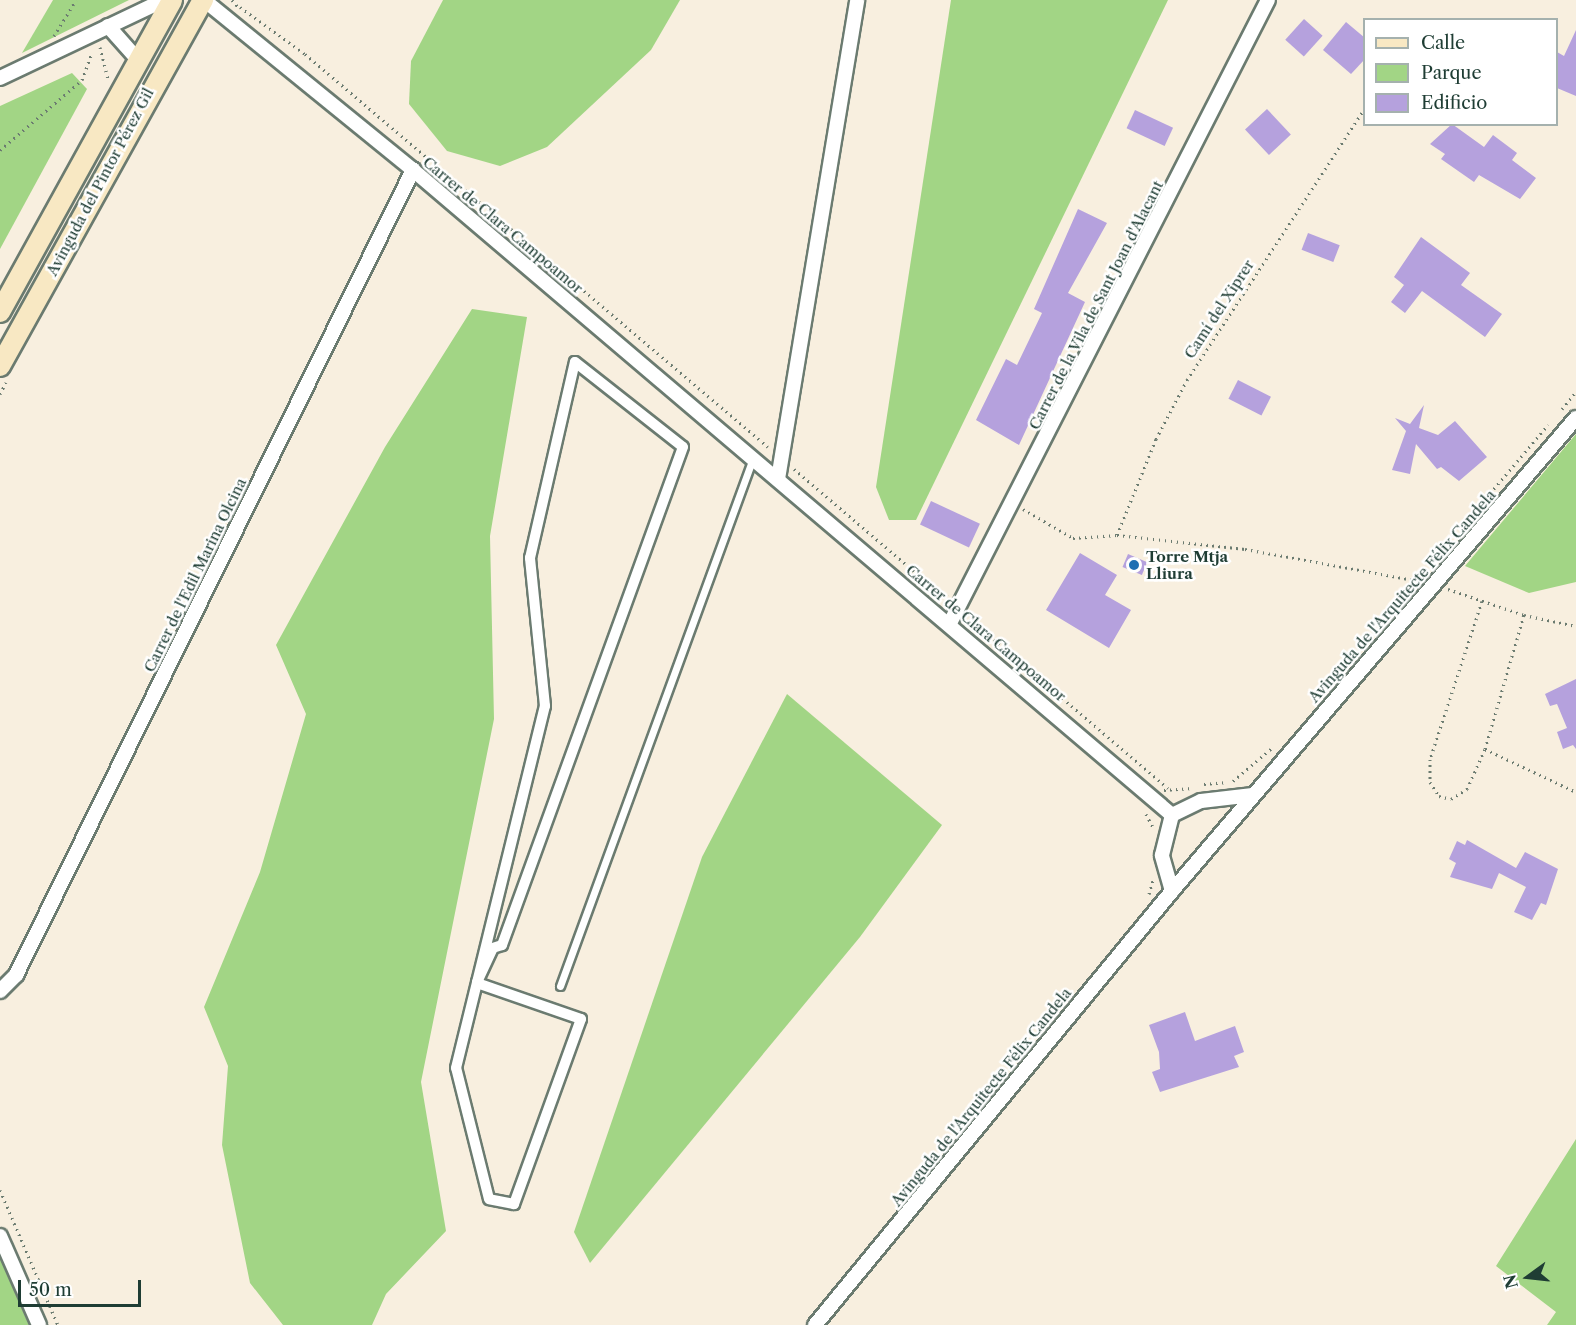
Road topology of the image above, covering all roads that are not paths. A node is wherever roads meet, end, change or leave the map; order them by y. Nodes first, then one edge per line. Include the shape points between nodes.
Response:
1 (164, 0) edge
2 (172, 0) edge
3 (204, 0) edge
4 (857, 0) edge
5 (1268, 0) edge
6 (108, 26) junction
7 (139, 61) junction
8 (0, 78) edge
9 (413, 170) junction
10 (0, 312) edge
11 (0, 366) edge
12 (1576, 418) edge
13 (753, 458) junction
14 (778, 479) junction
15 (950, 623) junction
16 (1253, 795) junction
17 (1172, 815) junction
18 (1172, 891) junction
19 (477, 983) joint
20 (560, 986) dead end
21 (0, 991) edge
22 (0, 1236) edge
23 (39, 1325) edge
24 (816, 1325) edge

1 - 6 street
2 - 7 main road, Avinguda del Pintor Pérez Gil
3 - 9 street, Carrer de Clara Campoamor
3 - 11 main road, Avinguda del Pintor Pérez Gil
4 - 14 street
5 - 15 street, Carrer de la Vila de Sant Joan d'Alacant via 1014,507
6 - 7 street
6 - 8 street
7 - 10 main road, Avinguda del Pintor Pérez Gil
9 - 13 street, Carrer de Clara Campoamor
9 - 21 street, Carrer de l'Edil Marina Olcina via 16,975
12 - 16 street, Avinguda de l'Arquitecte Félix Candela via 1428,579
13 - 14 street, Carrer de Clara Campoamor
13 - 20 lane
14 - 15 street, Carrer de Clara Campoamor
15 - 17 street, Carrer de Clara Campoamor
16 - 17 street via 1200,801
16 - 18 street, Avinguda de l'Arquitecte Félix Candela
17 - 18 street via 1162,855
18 - 24 street, Avinguda de l'Arquitecte Félix Candela
19 - 19 street via 581,1019 514,1204 489,1199 456,1068 545,706 530,558 575,362 683,447 502,945 493,948
22 - 23 street

